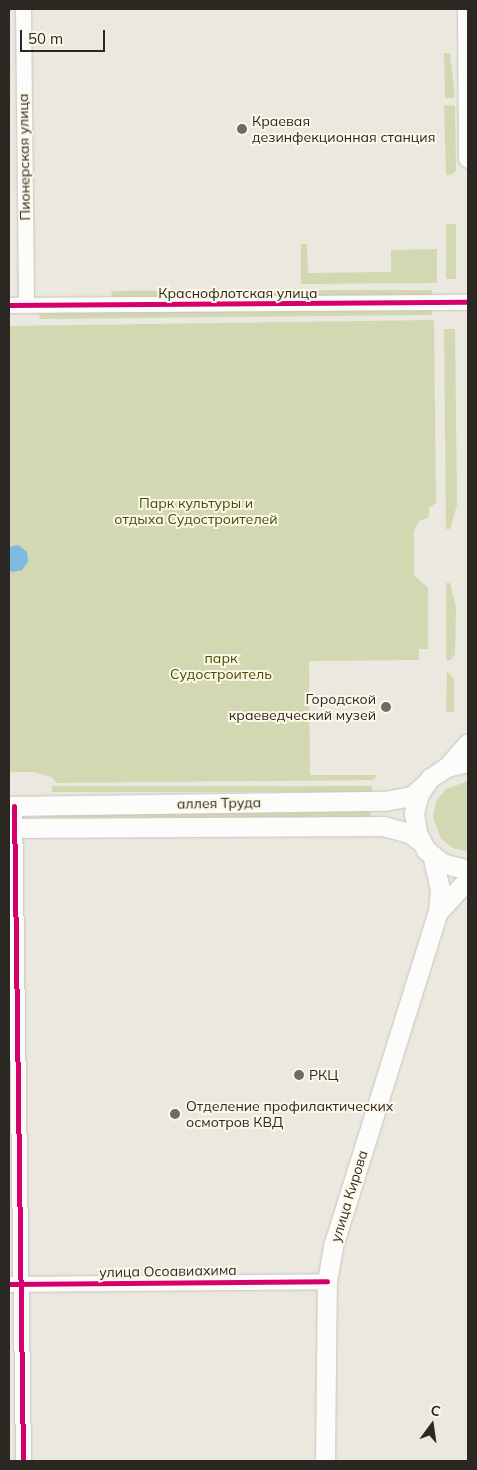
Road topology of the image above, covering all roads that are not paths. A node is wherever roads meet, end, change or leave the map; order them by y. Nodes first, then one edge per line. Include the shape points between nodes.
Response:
1 (23, 9) edge
2 (467, 9) edge
3 (468, 158) edge
4 (468, 302) edge
5 (9, 305) edge
6 (26, 305) junction
7 (468, 743) edge
8 (468, 762) edge
9 (447, 766) junction
10 (424, 785) junction
11 (11, 806) edge
12 (12, 828) edge
13 (421, 842) junction
14 (434, 858) junction
15 (468, 870) edge
16 (468, 879) edge
17 (438, 912) junction
18 (327, 1281) junction
19 (15, 1284) edge
20 (23, 1461) edge
21 (325, 1461) edge

1 - 6 street, Пионерская улица
2 - 3 main road
4 - 6 street, Краснофлотская улица
5 - 6 street, Краснофлотская улица
7 - 9 main road
8 - 9 main road
9 - 10 main road, аллея Труда
10 - 11 main road, аллея Труда via 412,796 384,802
10 - 13 main road via 414,813
11 - 12 street
12 - 13 main road, аллея Труда via 383,826 409,833
12 - 19 street
13 - 14 main road
14 - 15 main road via 451,867
14 - 17 main road, улица Кирова via 440,889
16 - 17 main road, улица Кирова
17 - 18 main road, улица Кирова via 334,1243
18 - 19 street, улица Осоавиахима
18 - 21 main road, улица Кирова
19 - 20 street

